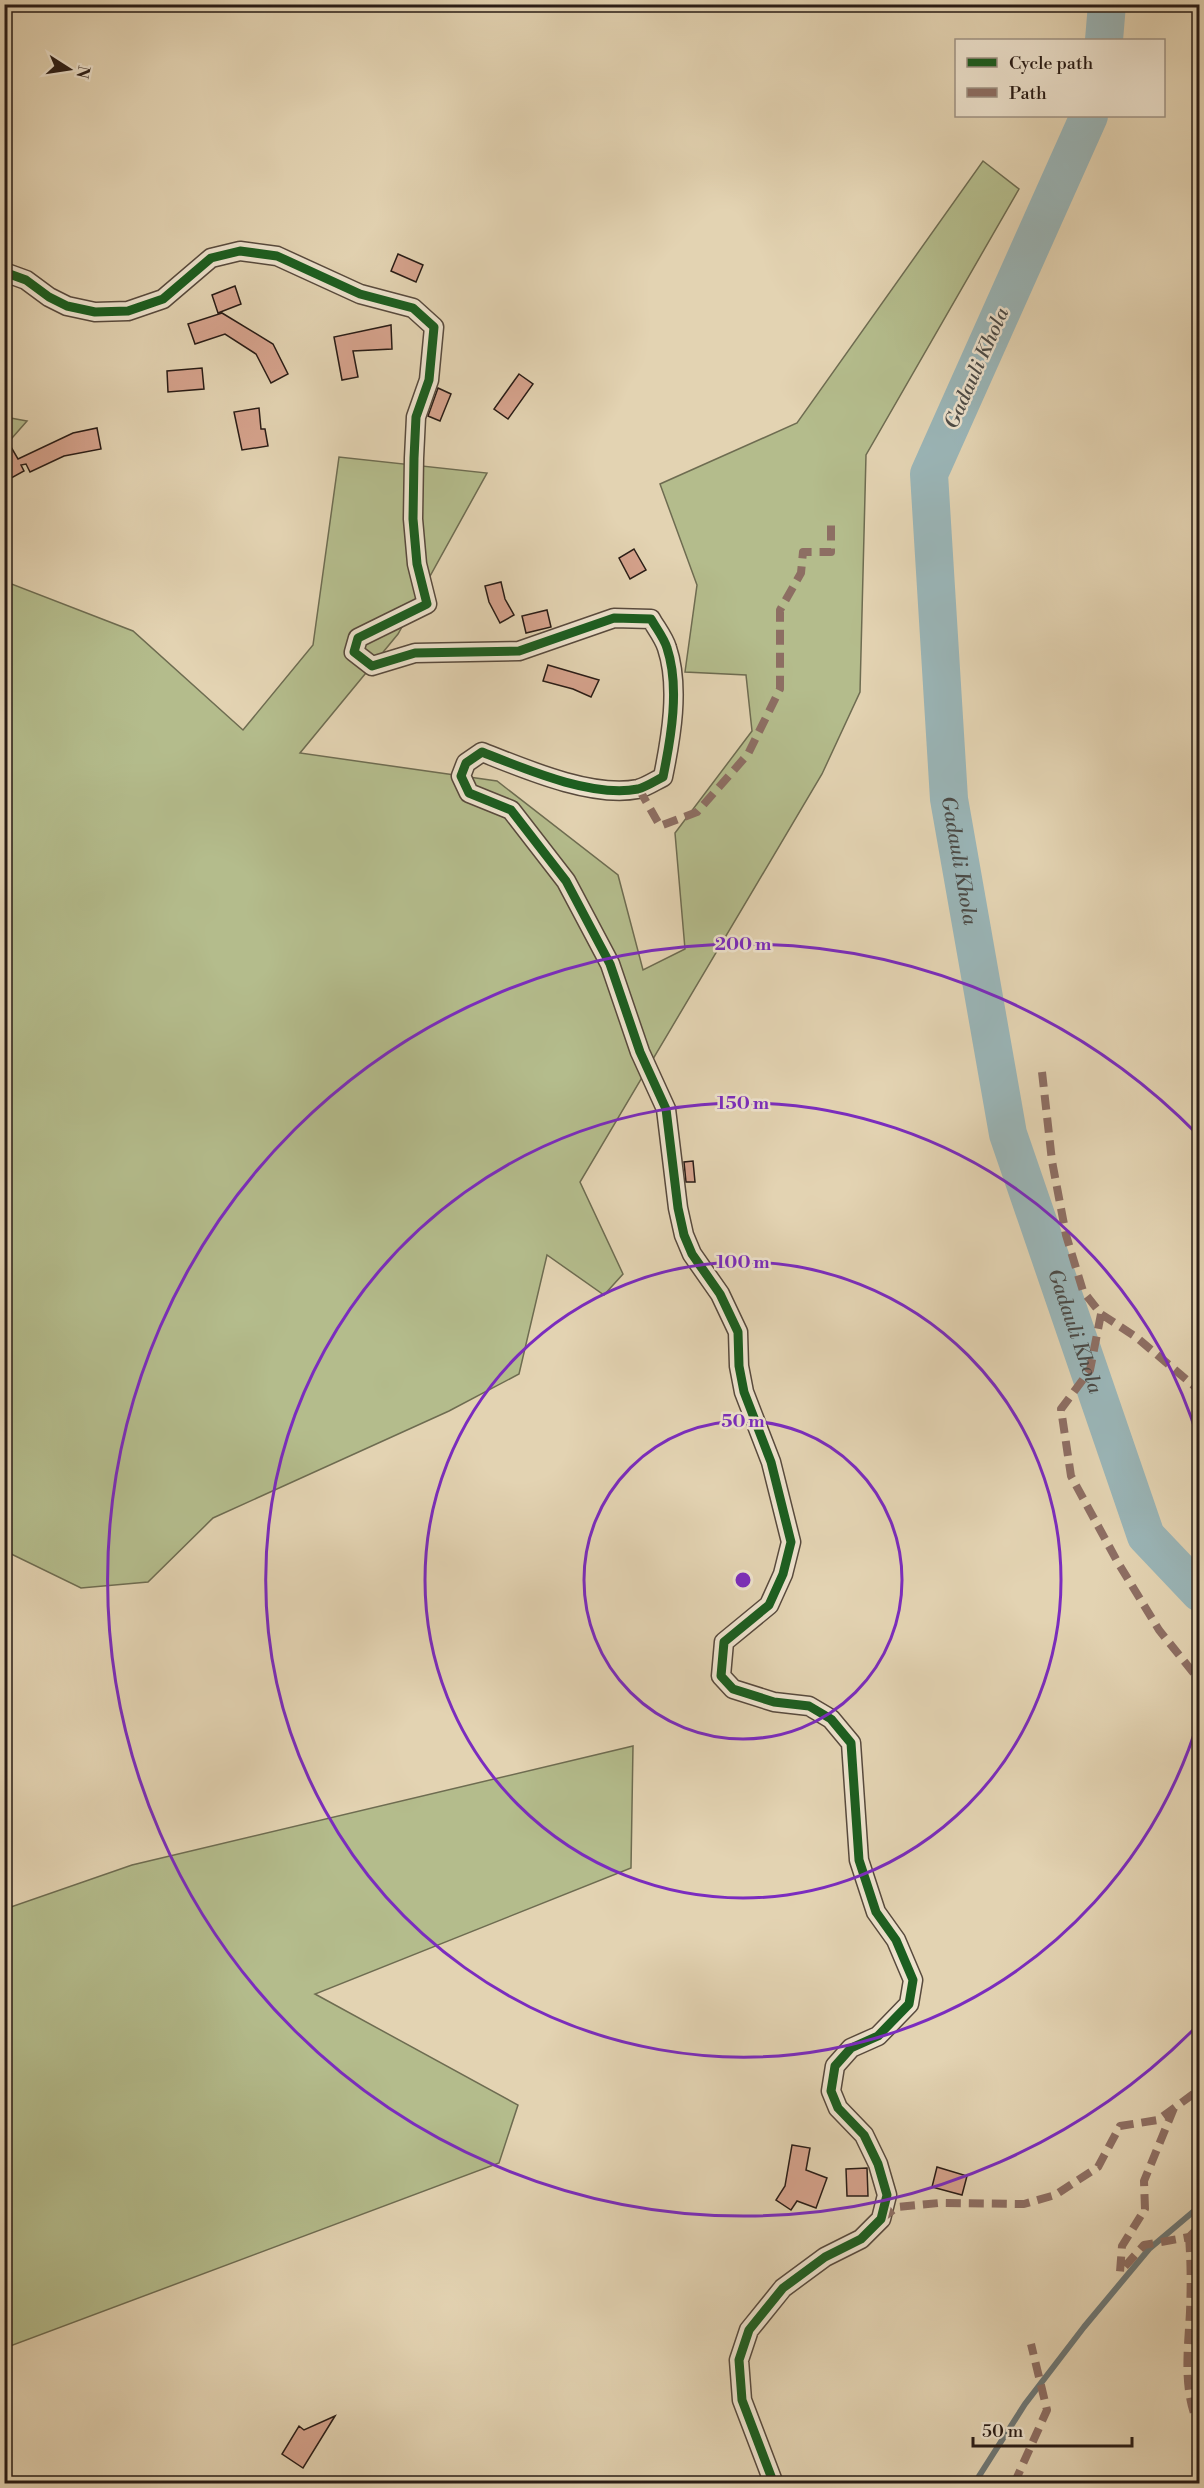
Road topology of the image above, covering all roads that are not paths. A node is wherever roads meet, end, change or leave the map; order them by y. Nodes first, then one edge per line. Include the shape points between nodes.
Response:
1 (4, 272) edge
2 (774, 2484) edge

1 - 2 street via 26,280 67,306 95,312 128,310 163,299 211,258 240,251 278,255 360,294 413,308 434,327 429,380 416,417 414,458 417,564 427,604 358,638 354,652 372,666 415,653 519,651 614,618 651,620 667,647 673,687 671,741 663,777 639,789 605,790 542,776 482,753 466,763 461,776 469,793 511,810 566,881 610,964 640,1052 666,1109 684,1235 738,1332 744,1392 771,1462 791,1542 769,1605 724,1642 722,1676 733,1689 774,1702 809,1706 831,1719 851,1743 859,1860 876,1912 896,1940 913,1980 909,2004 878,2036 851,2048 835,2066 831,2091 838,2108 864,2135 878,2164 886,2195 880,2219 861,2239 825,2257 783,2288 749,2330 738,2360 742,2400

